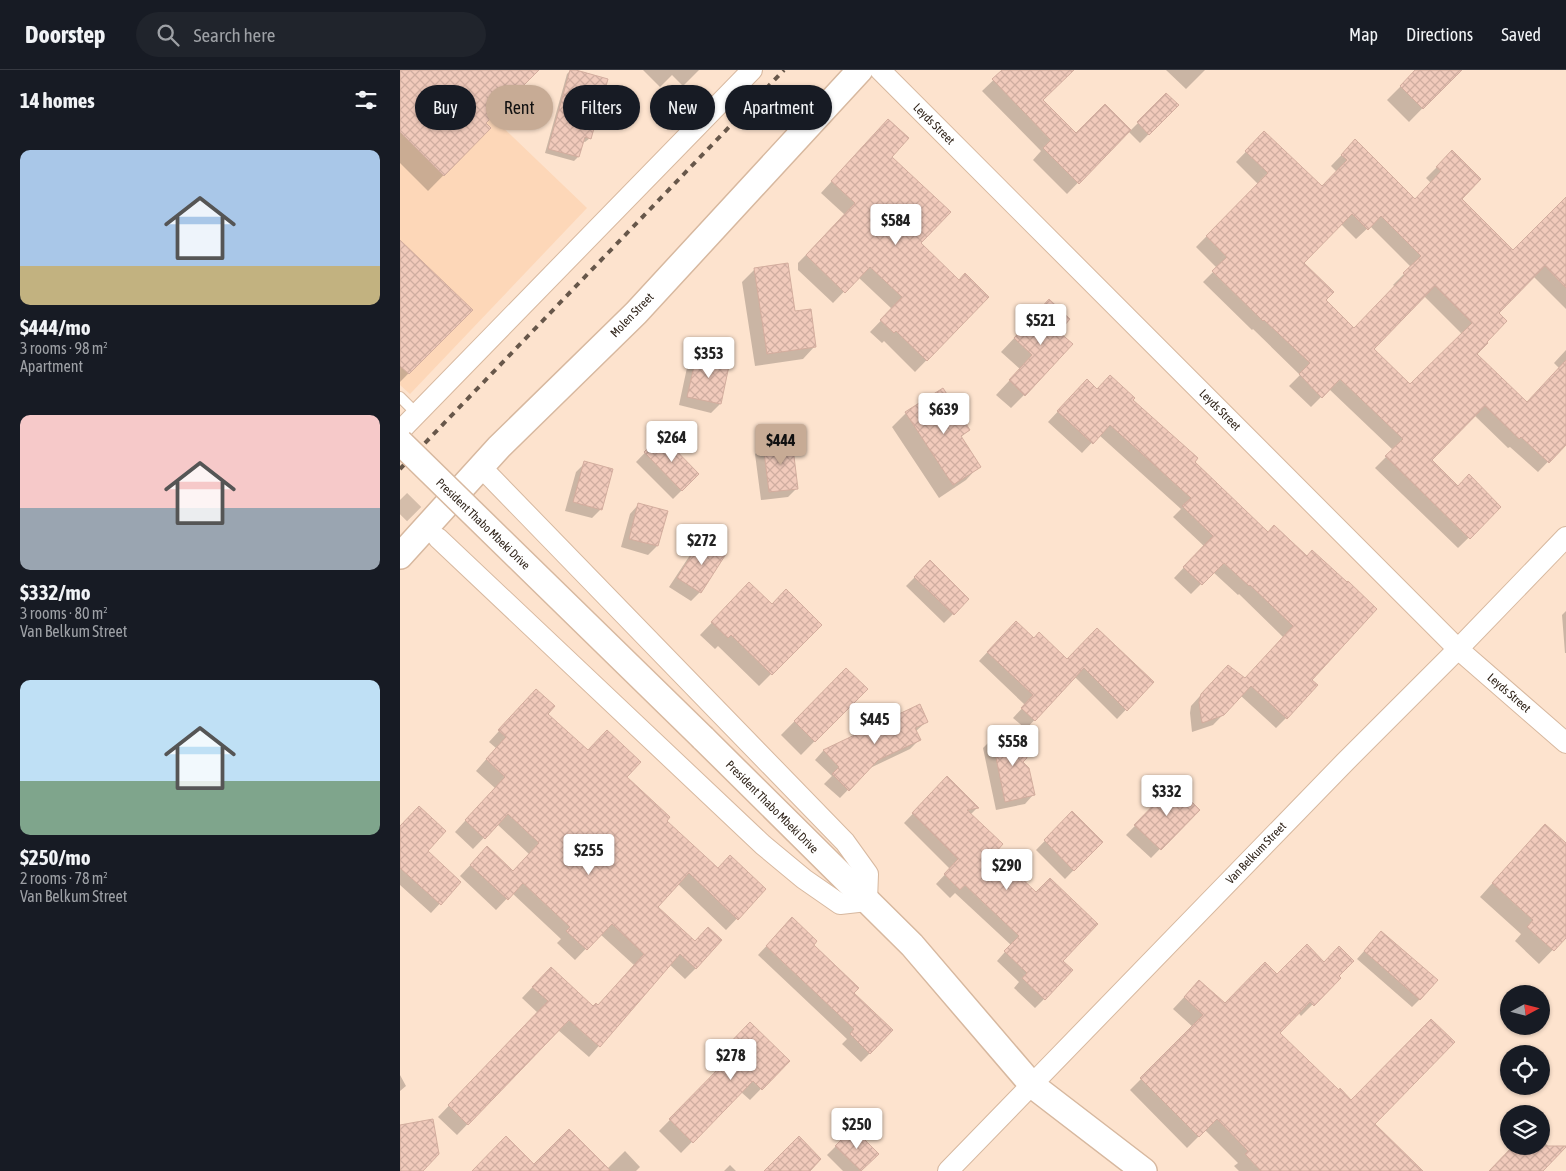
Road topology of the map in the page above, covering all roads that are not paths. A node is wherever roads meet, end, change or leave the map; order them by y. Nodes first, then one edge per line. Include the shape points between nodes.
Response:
1 (752, 70) edge
2 (860, 70) edge
3 (880, 70) edge
4 (400, 397) edge
5 (417, 414) junction
6 (400, 431) edge
7 (400, 442) edge
8 (481, 467) junction
9 (1566, 537) edge
10 (438, 538) tunnel mouth
11 (400, 556) edge
12 (1458, 649) junction
13 (1566, 743) edge
14 (867, 901) junction
15 (1032, 1085) junction
16 (948, 1171) edge
17 (1144, 1171) edge

1 - 5 street
2 - 8 street, Molen Street via 636,313
3 - 12 street, Leyds Street
4 - 5 lane
5 - 6 street
7 - 14 street, President Thabo Mbeki Drive, bridge
8 - 11 street, Molen Street
8 - 14 street via 845,842 868,874
9 - 12 street, Van Belkum Street
10 - 14 street via 763,845 840,904
12 - 13 street, Leyds Street
12 - 15 street, Van Belkum Street
14 - 15 street, President Thabo Mbeki Drive via 912,945
15 - 16 street, Van Belkum Street
15 - 17 street, President Thabo Mbeki Drive

